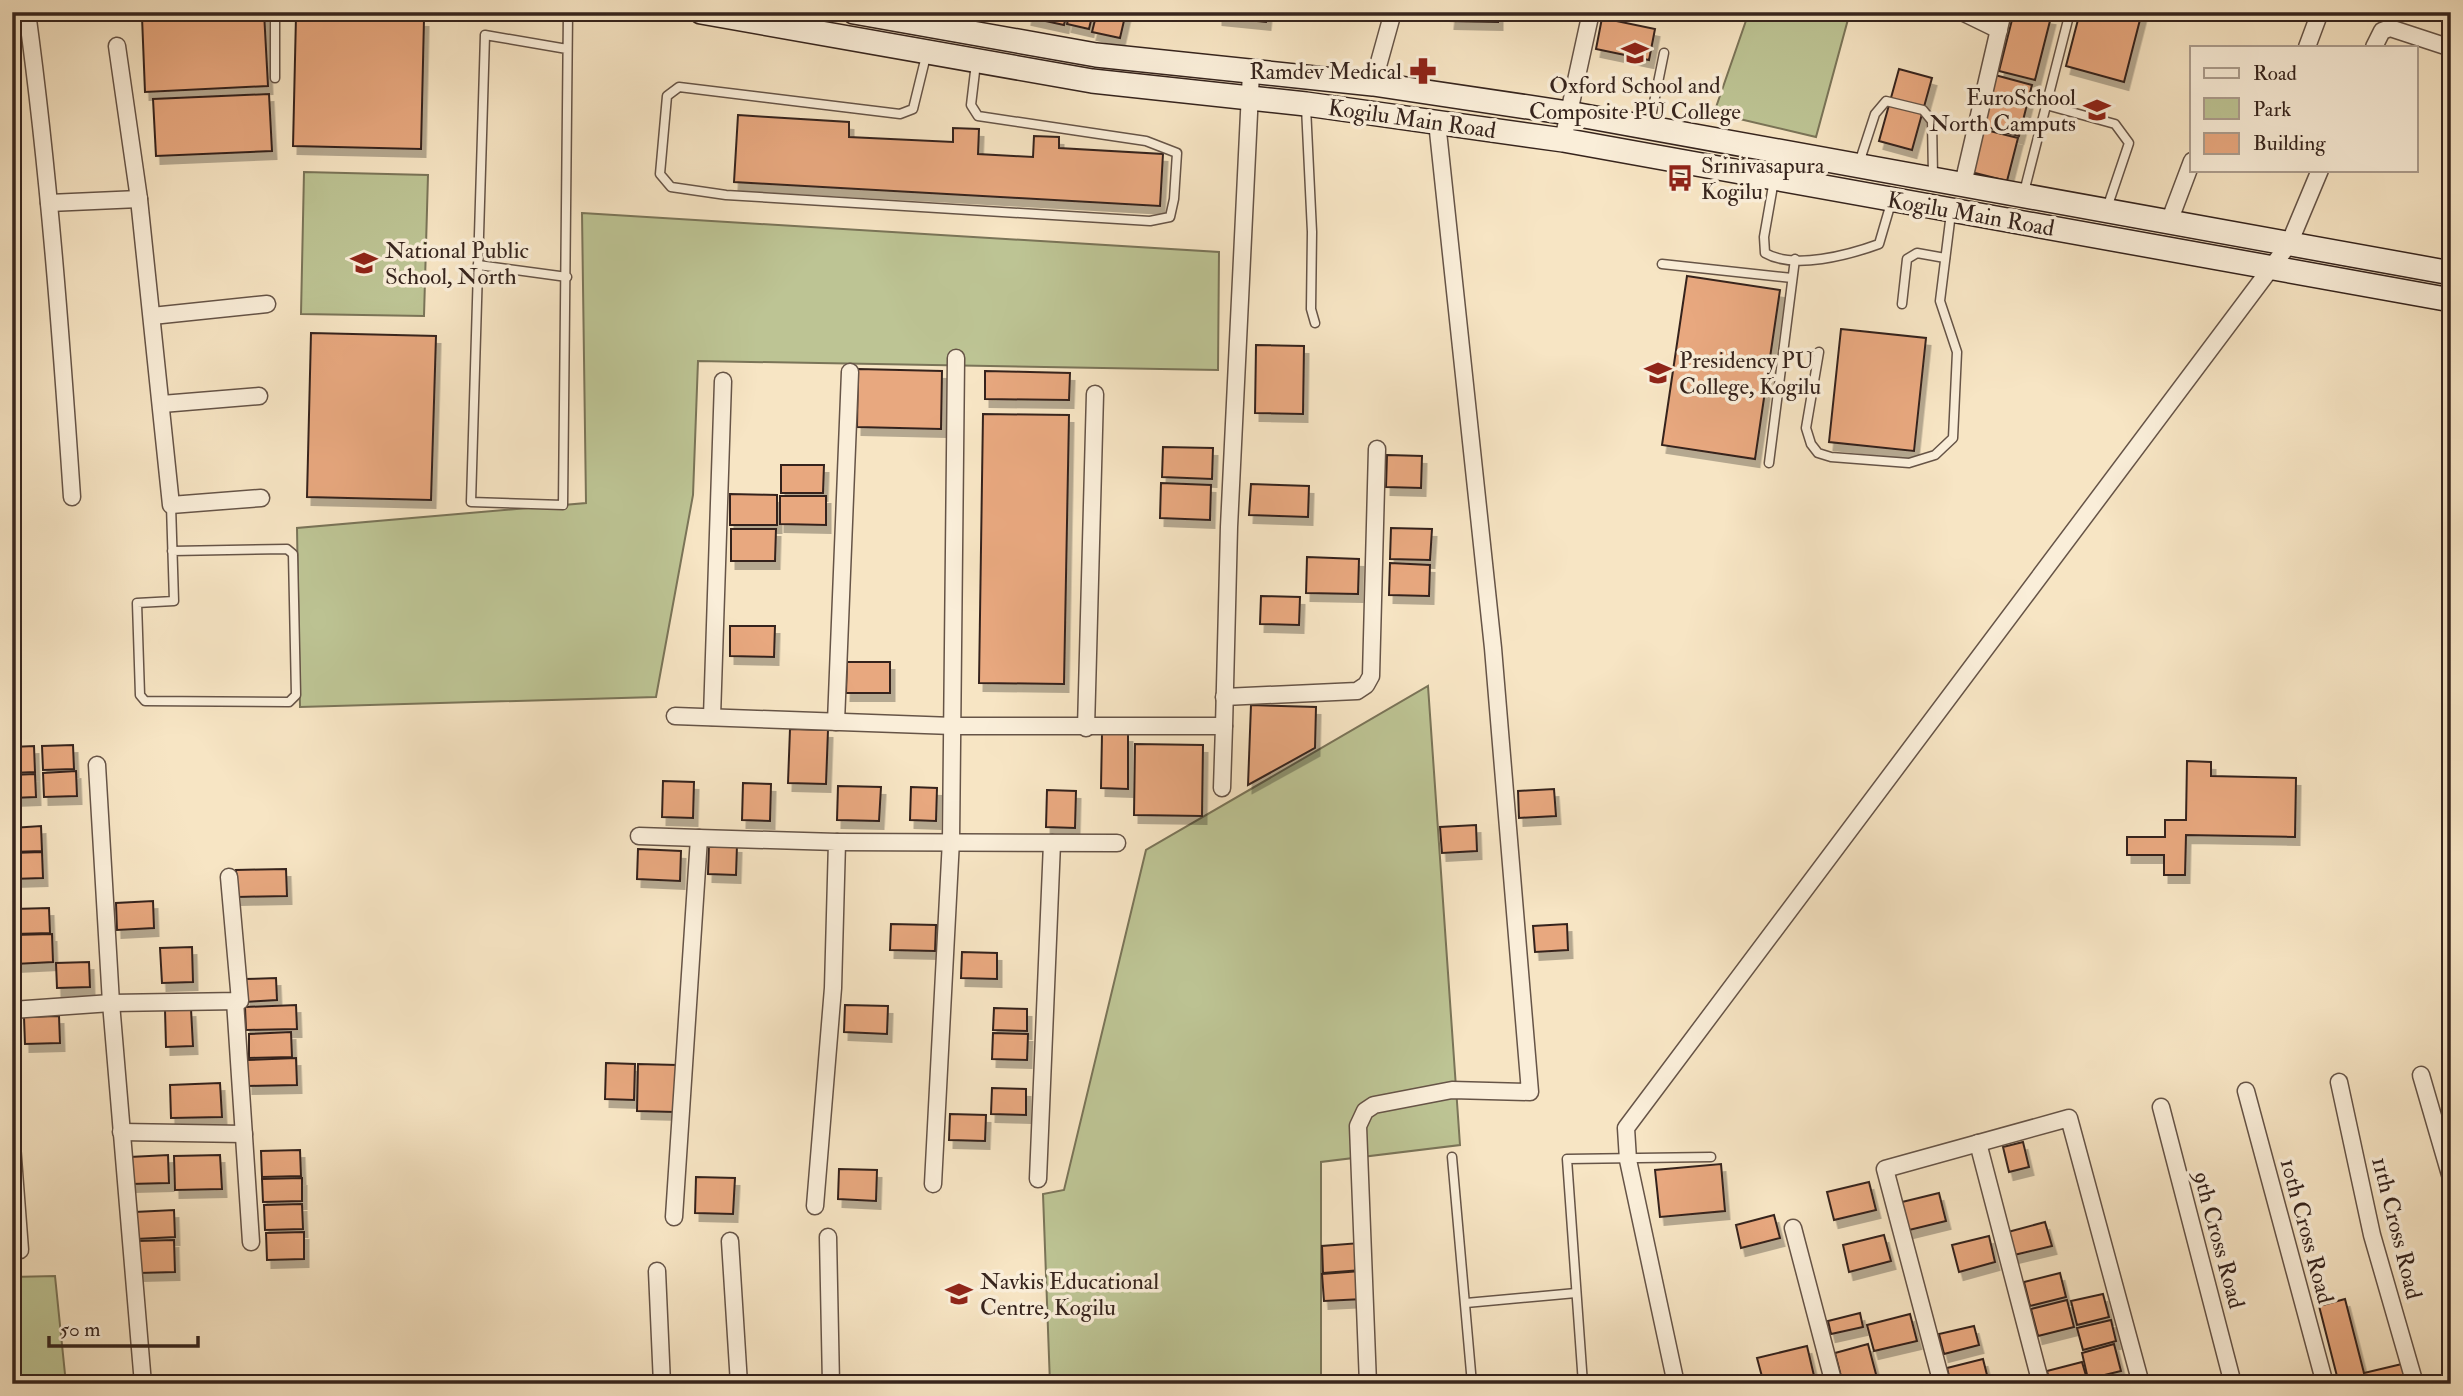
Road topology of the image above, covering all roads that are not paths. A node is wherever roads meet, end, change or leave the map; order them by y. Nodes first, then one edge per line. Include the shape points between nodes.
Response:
1 (27, 12) edge
2 (275, 12) edge
3 (568, 12) edge
4 (701, 12) edge
5 (854, 12) edge
6 (1393, 12) edge
7 (1591, 12) edge
8 (1962, 12) edge
9 (2003, 12) edge
10 (2070, 12) edge
11 (2320, 12) edge
12 (1999, 30) junction
13 (117, 46) dead end
14 (2307, 46) edge
15 (2374, 46) edge
16 (2451, 48) edge
17 (567, 49) junction
18 (927, 52) junction
19 (1664, 53) dead end
20 (976, 61) junction
21 (1251, 72) junction
22 (275, 78) dead end
23 (1373, 84) junction
24 (1248, 98) junction
25 (1306, 104) junction
26 (2046, 105) junction
27 (1568, 113) junction
28 (1437, 122) junction
29 (1648, 130) junction
30 (1563, 139) junction
31 (1858, 166) junction
32 (2190, 166) edge
33 (2319, 172) edge
34 (1933, 178) junction
35 (1774, 179) junction
36 (1964, 184) junction
37 (2023, 195) junction
38 (139, 199) junction
39 (1892, 200) junction
40 (49, 203) junction
41 (1951, 210) junction
42 (2107, 211) junction
43 (2168, 222) junction
44 (2289, 244) junction
45 (1945, 258) junction
46 (1795, 259) junction
47 (1662, 264) dead end
48 (478, 265) junction
49 (2270, 267) junction
50 (2451, 273) edge
51 (567, 277) junction
52 (1792, 278) junction
53 (2451, 300) edge
54 (267, 304) dead end
55 (1902, 304) dead end
56 (152, 316) junction
57 (1315, 323) dead end
58 (1819, 352) dead end
59 (956, 358) dead end
60 (850, 372) dead end
61 (723, 381) dead end
62 (1095, 394) dead end
63 (259, 396) dead end
64 (162, 404) junction
65 (1377, 449) dead end
66 (1769, 463) dead end
67 (72, 497) dead end
68 (261, 498) dead end
69 (171, 505) junction
70 (172, 551) junction
71 (1224, 696) junction
72 (675, 716) dead end
73 (712, 717) junction
74 (836, 722) junction
75 (953, 726) junction
76 (1224, 726) junction
77 (1086, 728) junction
78 (97, 765) dead end
79 (1222, 788) dead end
80 (639, 836) dead end
81 (699, 838) junction
82 (951, 840) junction
83 (836, 842) junction
84 (1052, 843) junction
85 (1117, 843) dead end
86 (229, 877) dead end
87 (235, 1001) junction
88 (111, 1003) junction
89 (12, 1010) edge
90 (2421, 1075) dead end
91 (2339, 1082) dead end
92 (2246, 1091) dead end
93 (2161, 1107) dead end
94 (121, 1132) junction
95 (244, 1134) junction
96 (1978, 1143) junction
97 (12, 1145) edge
98 (1452, 1157) dead end
99 (1711, 1157) dead end
100 (1628, 1160) junction
101 (2451, 1178) edge
102 (1038, 1179) dead end
103 (933, 1184) dead end
104 (815, 1206) dead end
105 (674, 1217) dead end
106 (1793, 1228) dead end
107 (828, 1237) dead end
108 (730, 1241) dead end
109 (251, 1242) dead end
110 (20, 1250) dead end
111 (657, 1271) dead end
112 (1576, 1293) junction
113 (1466, 1303) junction
114 (142, 1384) edge
115 (662, 1384) edge
116 (739, 1384) edge
117 (831, 1384) edge
118 (1368, 1384) edge
119 (1472, 1384) edge
120 (1583, 1384) edge
121 (1676, 1384) edge
122 (1834, 1384) edge
123 (1942, 1384) edge
124 (2041, 1384) edge
125 (2141, 1384) edge
126 (2234, 1384) edge
127 (2325, 1384) edge
128 (2415, 1384) edge

1 - 40 street
2 - 22 lane
3 - 17 lane
4 - 18 main road, Kogilu Main Road
5 - 21 main road, Kogilu Main Road via 1096,55
6 - 23 street
7 - 27 street
8 - 12 street
9 - 12 street
10 - 26 lane
11 - 14 street
12 - 36 street
13 - 38 street
15 - 16 street via 2382,31 2390,28
17 - 48 lane via 485,35
17 - 51 lane
18 - 20 main road, Kogilu Main Road
18 - 20 lane via 913,109 900,114 679,87 667,96 660,174 671,187 726,195 1150,221 1170,216 1177,153 1146,141 978,116 971,106
19 - 29 lane
20 - 24 main road, Kogilu Main Road via 1092,81
21 - 23 main road, Kogilu Main Road
21 - 24 street
23 - 27 main road, Kogilu Main Road
24 - 25 main road, Kogilu Main Road
24 - 71 street
25 - 28 main road, Kogilu Main Road
25 - 57 lane
26 - 37 lane
26 - 42 lane via 2115,124 2129,143
27 - 29 main road, Kogilu Main Road
27 - 30 street
28 - 30 main road, Kogilu Main Road
28 - 118 street via 1493,648 1530,1092 1452,1090 1374,1105 1365,1111 1358,1126
29 - 31 main road, Kogilu Main Road
30 - 35 main road, Kogilu Main Road
31 - 34 main road, Kogilu Main Road
31 - 34 lane via 1875,114 1886,101 1923,110 1932,121
32 - 43 street
33 - 44 street
34 - 36 main road, Kogilu Main Road
35 - 39 main road, Kogilu Main Road
35 - 46 lane via 1765,253 1774,259
36 - 37 main road, Kogilu Main Road
37 - 42 main road, Kogilu Main Road
38 - 40 street
38 - 56 street
39 - 41 main road, Kogilu Main Road
39 - 46 lane via 1879,244 1828,259
40 - 67 street
41 - 45 lane
41 - 49 main road, Kogilu Main Road
42 - 43 main road, Kogilu Main Road
43 - 44 main road, Kogilu Main Road
44 - 49 street
44 - 50 main road, Kogilu Main Road
45 - 55 lane via 1917,253 1907,259
45 - 58 lane via 1940,301 1957,352 1954,426 1953,438 1935,454 1909,463 1818,453 1806,428
46 - 52 lane
47 - 52 lane
48 - 51 lane
48 - 51 lane via 471,502 563,505
49 - 53 main road, Kogilu Main Road
49 - 100 street via 1626,1128
52 - 66 lane
54 - 56 street
56 - 64 street
59 - 75 street
60 - 74 street
61 - 73 street
62 - 77 street
63 - 64 street
64 - 69 street
65 - 71 street via 1371,676 1366,685 1357,691
68 - 69 street
69 - 70 lane
70 - 70 lane via 174,601 137,603 140,695 145,701 289,702 296,695 293,554 287,549
71 - 76 street
72 - 73 street
73 - 74 street
74 - 75 street
75 - 77 street
75 - 82 street
76 - 77 street
76 - 79 street
78 - 88 street
80 - 81 street
81 - 83 street
81 - 105 street
82 - 83 street
82 - 84 street
82 - 103 street
83 - 104 street via 833,988
84 - 85 street
84 - 102 street
86 - 87 street via 240,1001
87 - 88 street
87 - 95 street
88 - 89 street
88 - 94 street
90 - 101 street
91 - 128 street, 11th Cross Road via 2372,1235
92 - 127 street, 10th Cross Road
93 - 126 street, 9th Cross Road
94 - 95 street
94 - 114 street
95 - 109 street
96 - 123 street via 1885,1169
96 - 124 street
96 - 125 street via 2069,1118
97 - 110 street
98 - 113 lane
99 - 100 lane
100 - 112 lane via 1567,1159
100 - 121 street
106 - 122 street
107 - 117 street
108 - 116 street
111 - 115 street
112 - 113 lane
112 - 120 lane
113 - 119 lane

